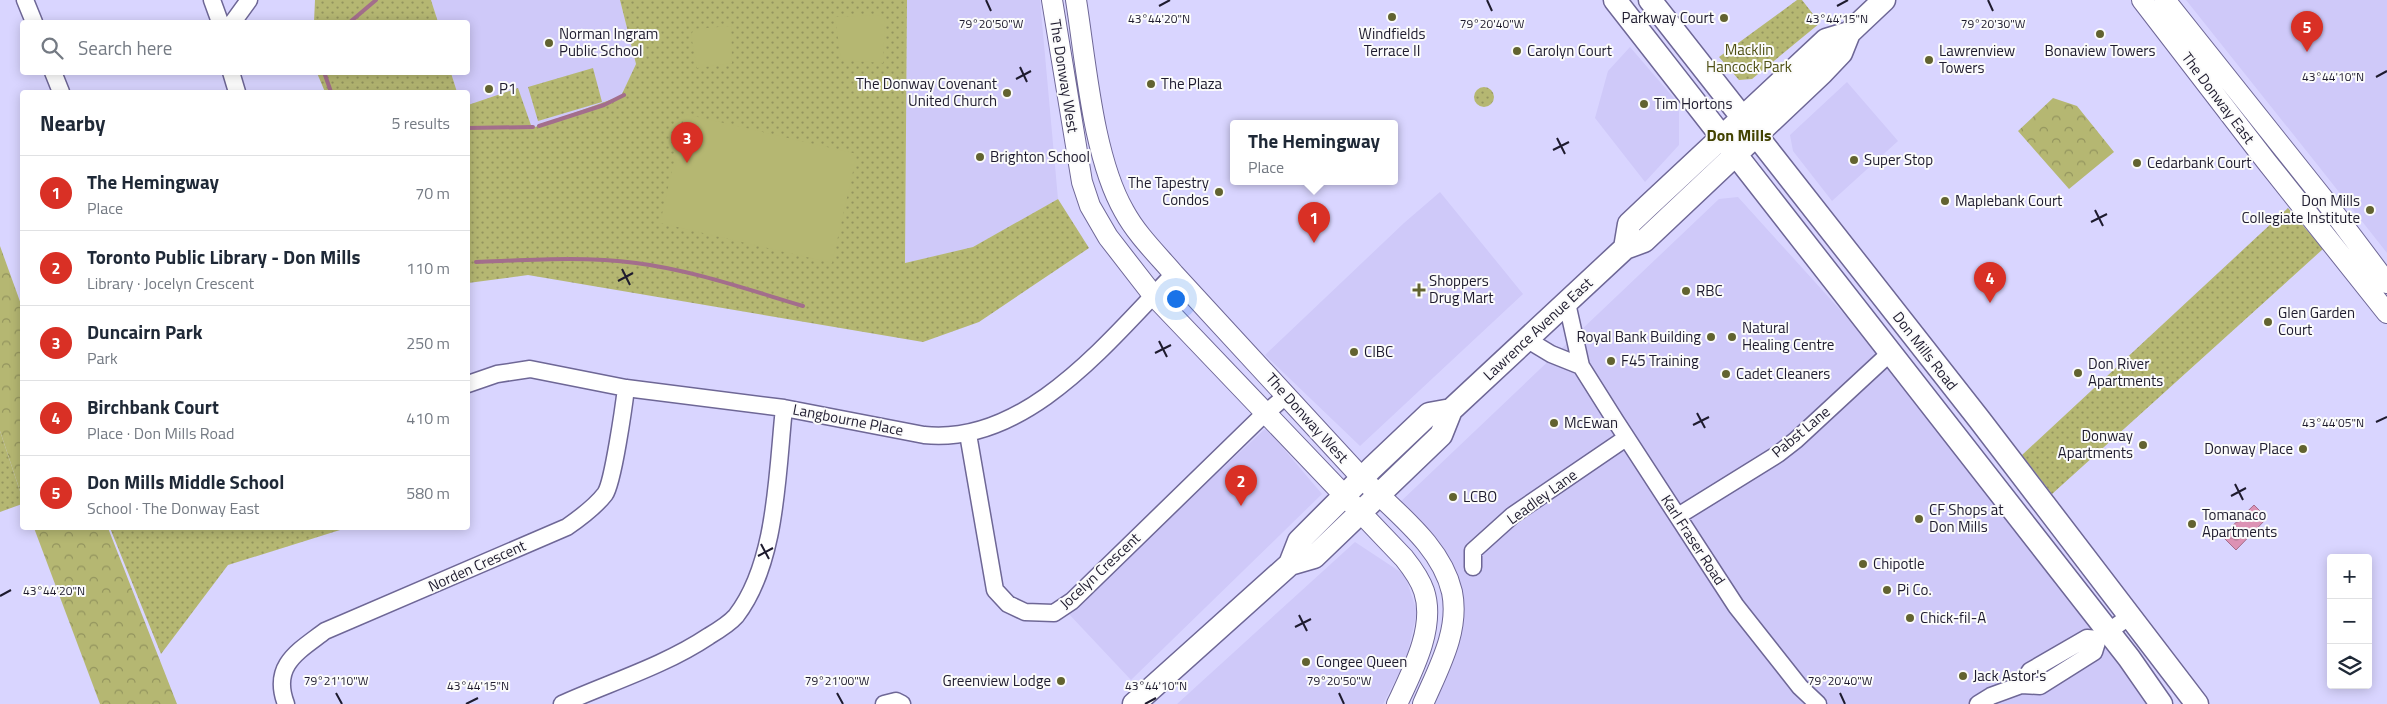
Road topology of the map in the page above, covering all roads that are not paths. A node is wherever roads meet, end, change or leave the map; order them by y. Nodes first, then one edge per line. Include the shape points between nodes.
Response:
1 (25, 0) edge
2 (212, 0) edge
3 (249, 0) edge
4 (1052, 0) edge
5 (1076, 0) edge
6 (1615, 0) edge
7 (1650, 0) edge
8 (1884, 0) edge
9 (2142, 0) edge
10 (2165, 0) edge
11 (33, 20) edge
12 (219, 20) edge
13 (234, 20) edge
14 (1849, 33) junction
15 (2188, 44) junction
16 (54, 75) edge
17 (232, 75) edge
18 (60, 90) edge
19 (236, 90) edge
20 (1742, 117) junction
21 (1756, 135) junction
22 (1721, 137) junction
23 (1101, 147) junction
24 (2283, 148) junction
25 (1076, 152) junction
26 (1734, 155) junction
27 (2266, 161) junction
28 (1625, 248) junction
29 (2360, 264) junction
30 (1174, 274) junction
31 (2387, 283) edge
32 (1153, 295) junction
33 (1567, 303) junction
34 (2387, 313) edge
35 (1528, 340) junction
36 (1890, 353) junction
37 (1581, 366) junction
38 (470, 383) edge
39 (626, 388) junction
40 (1287, 395) junction
41 (784, 408) junction
42 (1451, 410) junction
43 (1266, 412) junction
44 (968, 434) junction
45 (1626, 438) junction
46 (1362, 478) junction
47 (1378, 494) junction
48 (1343, 496) junction
49 (1360, 513) junction
50 (1678, 516) junction
51 (1290, 564) junction
52 (1473, 567) dead end
53 (2130, 616) junction
54 (2103, 635) junction
55 (573, 702) edge
56 (1405, 702) edge
57 (286, 704) edge
58 (884, 704) edge
59 (902, 704) edge
60 (1134, 704) edge
61 (1424, 704) edge
62 (1818, 704) edge
63 (1978, 704) edge
64 (2161, 704) edge
65 (2197, 704) edge

1 - 11 street
2 - 12 street
3 - 13 street
4 - 25 street, The Donway West
5 - 23 street, The Donway West
6 - 22 main road, Don Mills Road
7 - 20 main road, Don Mills Road
8 - 14 main road, Lawrence Avenue East
9 - 15 street, The Donway East
10 - 15 street, The Donway East
14 - 20 main road, Lawrence Avenue East via 1826,40
14 - 21 main road, Lawrence Avenue East via 1841,53
15 - 24 street, The Donway East
15 - 27 street, The Donway East
16 - 18 street
17 - 19 street
20 - 21 main road, Don Mills Road
20 - 22 main road, Lawrence Avenue East
21 - 26 main road, Lawrence Avenue East
21 - 53 main road, Don Mills Road
22 - 26 main road, Don Mills Road
22 - 28 main road, Lawrence Avenue East via 1629,224
23 - 25 street, The Donway West
23 - 30 street, The Donway West via 1114,191 1125,213
24 - 27 street
24 - 29 street, The Donway East
25 - 32 street, The Donway West via 1094,215
26 - 28 main road, Lawrence Avenue East via 1644,241
26 - 36 main road, Don Mills Road
27 - 29 street, The Donway East
28 - 33 main road, Lawrence Avenue East
29 - 31 street, The Donway East
29 - 34 street, The Donway East
30 - 32 street, Langbourne Place
30 - 40 street, The Donway West
32 - 43 street, The Donway West
32 - 44 street, Langbourne Place via 1105,346 1034,405 1002,423
33 - 35 main road, Lawrence Avenue East
33 - 37 street, Karl Fraser Road
35 - 37 street
35 - 42 main road, Lawrence Avenue East
36 - 50 street, Pabst Lane via 1778,454
36 - 54 main road, Don Mills Road
37 - 45 street, Karl Fraser Road
38 - 39 street, Langbourne Place via 497,374 530,369
39 - 41 street, Langbourne Place
39 - 57 street, Norden Crescent via 606,493 588,510 567,527 325,631 299,648 284,671 283,696
40 - 43 street, Jocelyn Crescent
40 - 46 street, The Donway West
41 - 44 street, Langbourne Place via 924,435
41 - 55 street via 768,545 760,573 736,616 681,653
42 - 46 main road, Lawrence Avenue East via 1429,414
42 - 47 main road, Lawrence Avenue East via 1441,435
43 - 44 street, Jocelyn Crescent via 1072,601 1054,613 1025,612 1008,604 995,590
43 - 48 street, The Donway West
45 - 50 street, Karl Fraser Road
45 - 52 street, Leadley Lane via 1513,515 1474,551
46 - 47 street, The Donway West
46 - 48 main road, Lawrence Avenue East
47 - 49 main road, Lawrence Avenue East
47 - 61 street, The Donway West via 1429,547 1452,593 1450,637
48 - 49 street, The Donway West
48 - 51 main road, Lawrence Avenue East via 1299,541
49 - 51 main road, Lawrence Avenue East via 1314,557
49 - 56 street, The Donway West via 1404,558 1426,596 1424,634
50 - 62 street, Karl Fraser Road via 1736,606 1800,687
51 - 60 main road, Lawrence Avenue East
53 - 54 street
53 - 65 main road, Don Mills Road
54 - 63 street via 2094,652 2040,686 2021,685
54 - 64 main road, Don Mills Road
58 - 59 street via 896,701

